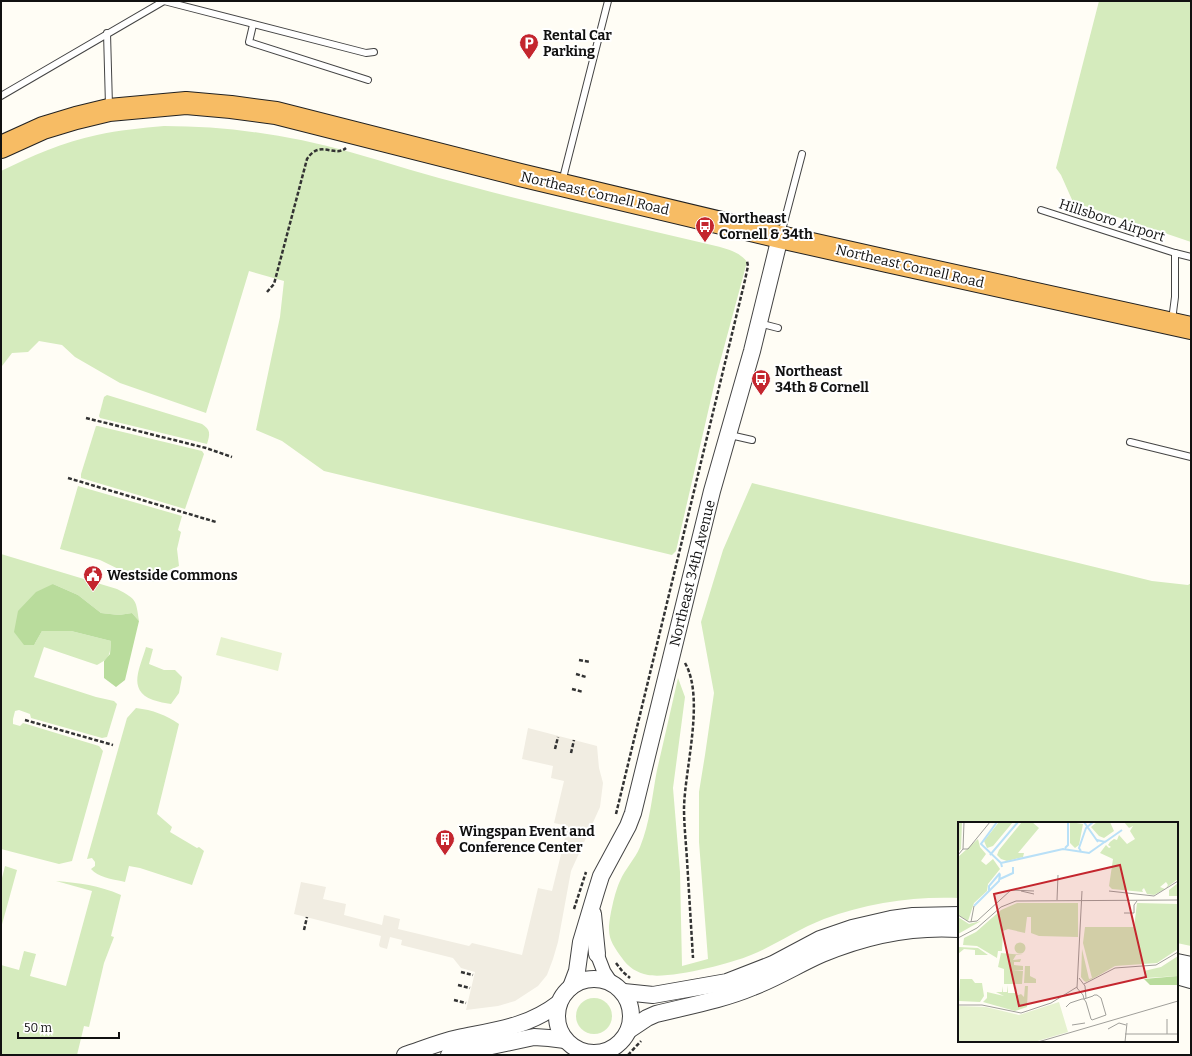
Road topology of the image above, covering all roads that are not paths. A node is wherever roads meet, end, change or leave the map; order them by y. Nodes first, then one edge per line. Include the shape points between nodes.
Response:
1 (164, 1) edge
2 (608, 1) edge
3 (253, 25) junction
4 (107, 33) junction
5 (374, 52) dead end
6 (368, 80) dead end
7 (1, 96) edge
8 (109, 110) junction
9 (1, 147) edge
10 (802, 154) dead end
11 (561, 184) junction
12 (1041, 210) dead end
13 (780, 236) junction
14 (1175, 253) junction
15 (1191, 257) edge
16 (759, 323) junction
17 (1181, 326) edge
18 (778, 328) dead end
19 (728, 435) junction
20 (752, 440) dead end
21 (1130, 442) dead end
22 (1191, 457) edge
23 (593, 904) junction
24 (958, 915) edge
25 (958, 929) edge
26 (597, 954) joint
27 (1178, 962) edge
28 (1191, 965) edge
29 (1178, 976) edge
30 (1191, 980) edge
31 (610, 982) junction
32 (628, 986) junction
33 (571, 987) junction
34 (559, 1003) junction
35 (629, 1030) junction
36 (565, 1040) junction
37 (614, 1051) edge
38 (581, 1053) edge
39 (406, 1055) edge
40 (449, 1055) edge

1 - 3 lane
1 - 4 lane
2 - 11 lane
3 - 5 lane via 366,53
3 - 6 lane via 249,42
4 - 7 lane
4 - 8 lane
8 - 9 highway, Northeast Cornell Road via 43,128
8 - 11 highway, Northeast Cornell Road via 186,103 276,113
10 - 13 lane
11 - 13 highway, Northeast Cornell Road
12 - 14 lane, Hillsboro Airport
13 - 16 street, Northeast 34th Avenue
13 - 17 highway, Northeast Cornell Road
14 - 15 lane, Hillsboro Airport
14 - 17 lane, Hillsboro Airport via 1175,297
16 - 18 lane
16 - 19 street, Northeast 34th Avenue
19 - 20 lane
19 - 23 street, Northeast 34th Avenue via 633,813 601,876
21 - 22 lane
23 - 26 street, Northeast 34th Avenue
23 - 33 street, Northeast 34th Avenue
24 - 32 street via 891,918 852,928 820,939 773,964 727,982 653,995 637,995
25 - 35 street via 912,930 874,937 822,954 753,988 656,1014
26 - 31 street, Northeast 34th Avenue
27 - 28 street
29 - 30 street
31 - 32 street via 618,986
31 - 33 street via 590,979 580,981
32 - 35 street via 632,1018
33 - 34 street
34 - 36 street via 558,1023
34 - 39 street via 530,1021 457,1038
35 - 37 street
36 - 38 street
36 - 40 street via 534,1037
37 - 38 street

